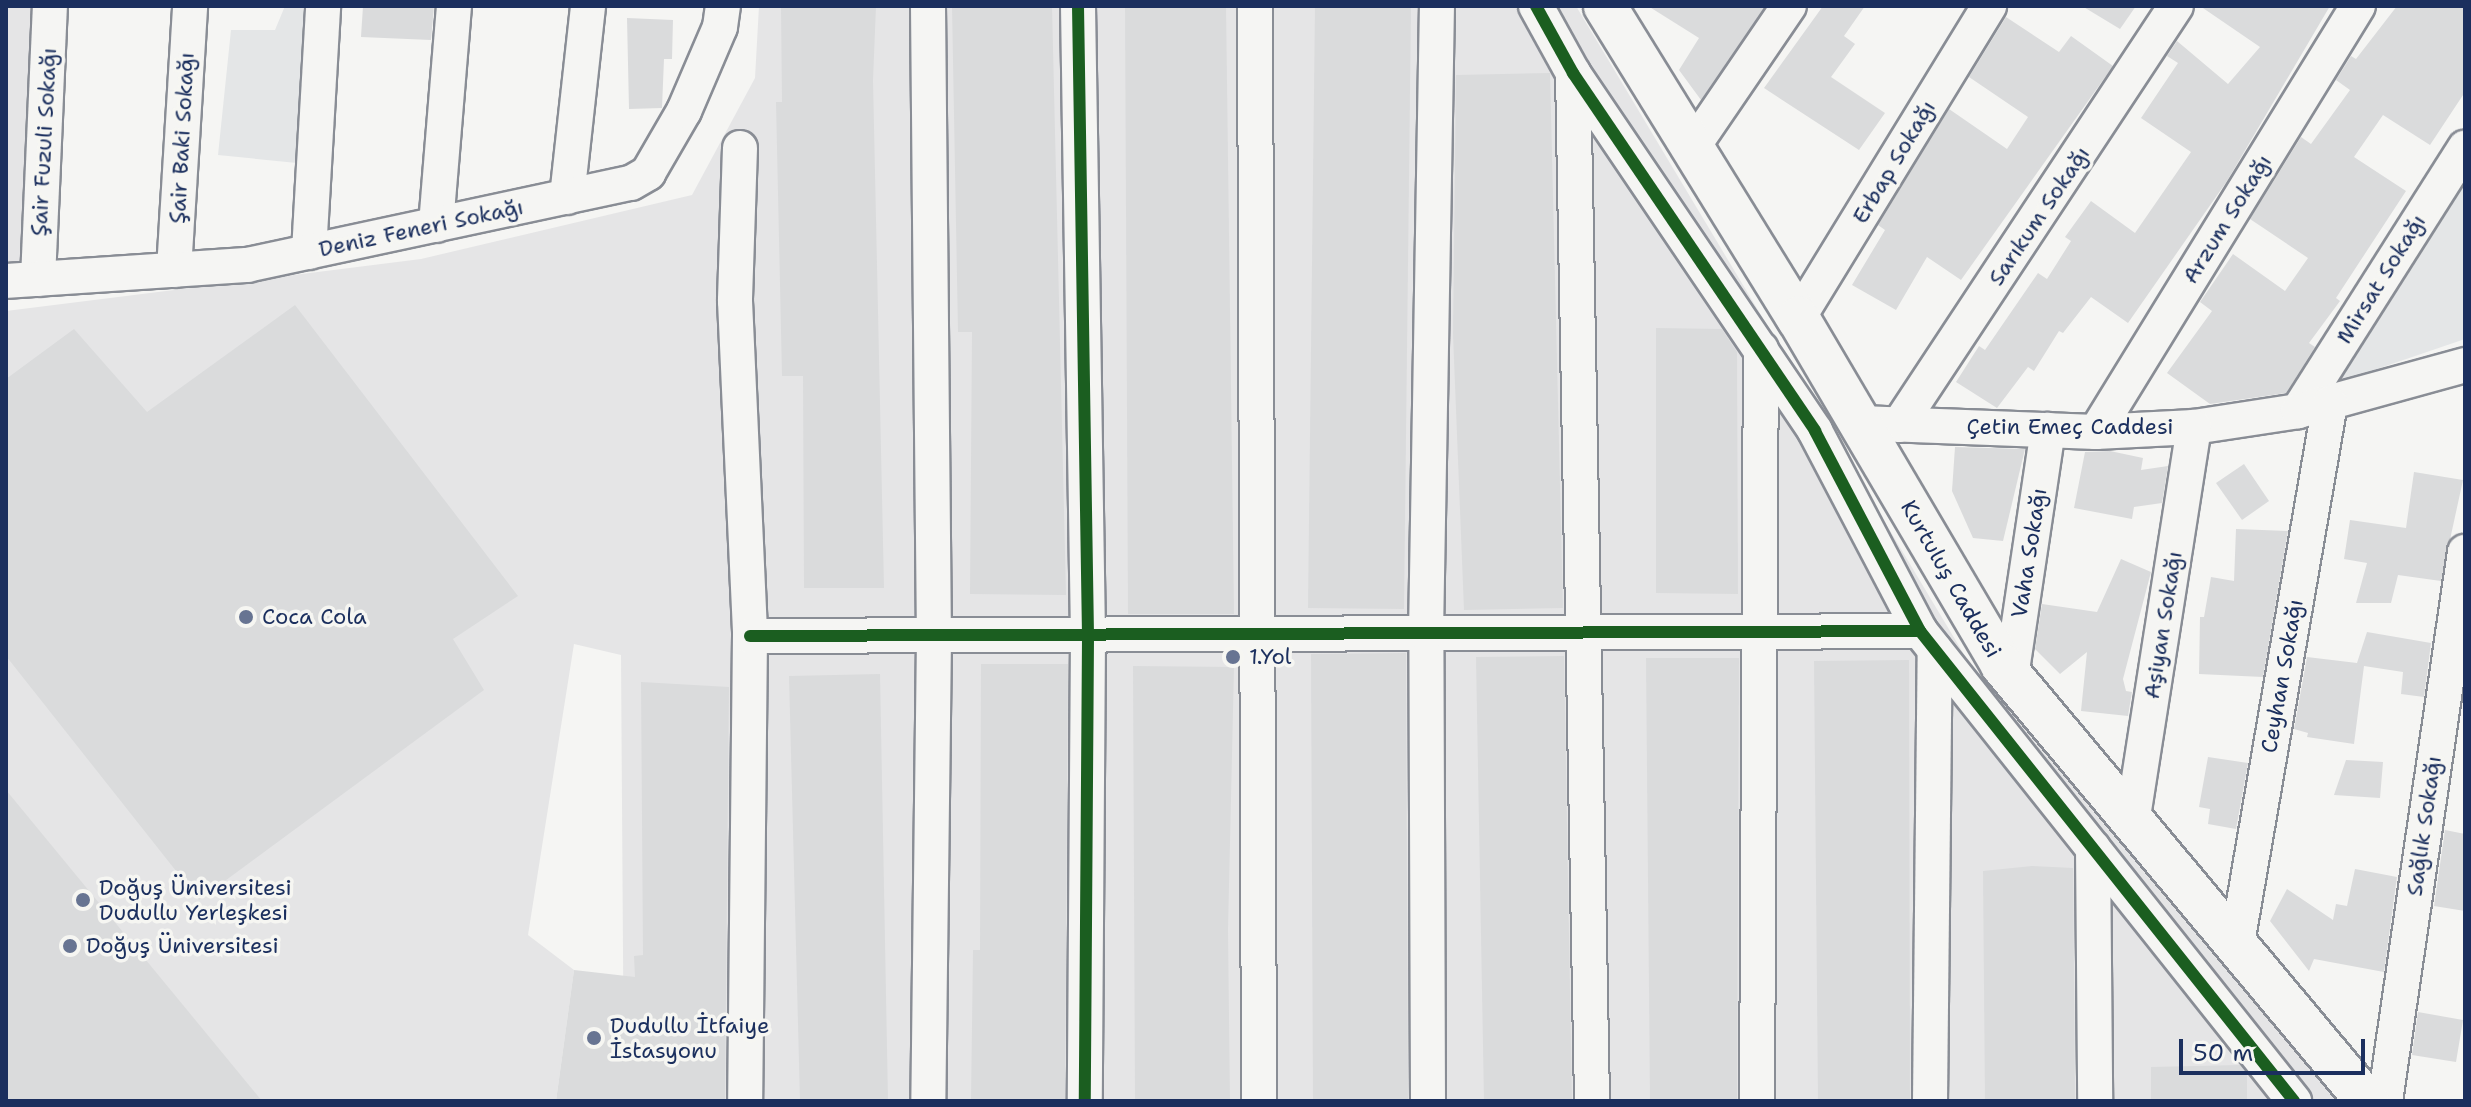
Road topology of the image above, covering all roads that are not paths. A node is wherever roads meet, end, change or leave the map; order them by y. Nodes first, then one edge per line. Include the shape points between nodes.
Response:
1 (50, 6) edge
2 (190, 6) edge
3 (323, 6) edge
4 (454, 6) edge
5 (588, 6) edge
6 (723, 6) edge
7 (928, 6) edge
8 (1078, 6) edge
9 (1255, 6) edge
10 (1437, 6) edge
11 (1536, 6) edge
12 (1789, 6) edge
13 (1989, 6) edge
14 (2176, 6) edge
15 (2358, 6) edge
16 (1613, 10) edge
17 (1573, 73) junction
18 (740, 148) dead end
19 (1692, 148) junction
20 (2465, 148) edge
21 (567, 197) junction
22 (436, 225) junction
23 (309, 252) junction
24 (174, 270) junction
25 (22, 280) edge
26 (1798, 318) junction
27 (1761, 349) junction
28 (2465, 365) edge
29 (2314, 407) junction
30 (1880, 424) junction
31 (2194, 427) junction
32 (2048, 430) junction
33 (2096, 432) junction
34 (2465, 552) edge
35 (1757, 632) junction
36 (1580, 633) junction
37 (1426, 634) junction
38 (750, 636) junction
39 (1253, 636) junction
40 (934, 637) junction
41 (1088, 637) junction
42 (1928, 640) junction
43 (2011, 677) junction
44 (2132, 823) junction
45 (2093, 848) junction
46 (2236, 949) junction
47 (2287, 1097) edge
48 (745, 1101) edge
49 (928, 1101) edge
50 (1085, 1101) edge
51 (1259, 1101) edge
52 (1428, 1101) edge
53 (1592, 1101) edge
54 (1757, 1101) edge
55 (1930, 1101) edge
56 (2095, 1101) edge
57 (2367, 1101) edge
58 (2385, 1101) edge

1 - 25 street, Şair Fuzuli Sokağı
2 - 24 street, Şair Baki Sokağı
3 - 23 street
4 - 22 street
5 - 21 street
6 - 21 street, Deniz Feneri Sokağı via 720,27 684,111 648,173 631,183
7 - 40 street
8 - 41 street
9 - 39 street
10 - 37 street
11 - 17 street
12 - 19 street
13 - 26 street, Erbap Sokağı
14 - 30 street, Sarıkum Sokağı
15 - 33 street, Arzum Sokağı
16 - 19 main road, Kurtuluş Caddesi
17 - 27 street
17 - 36 street
18 - 38 street via 735,301
19 - 26 main road, Kurtuluş Caddesi
20 - 29 street, Mirsat Sokağı
21 - 22 street, Deniz Feneri Sokağı
22 - 23 street, Deniz Feneri Sokağı
23 - 24 street, Deniz Feneri Sokağı via 247,265
24 - 25 street, Deniz Feneri Sokağı
26 - 30 main road, Kurtuluş Caddesi
27 - 35 street
27 - 42 street via 1815,431
28 - 29 street, Çetin Emeç Caddesi
29 - 31 street, Çetin Emeç Caddesi
29 - 46 street, Ceyhan Sokağı
30 - 32 street, Çetin Emeç Caddesi
30 - 43 main road, Kurtuluş Caddesi
31 - 33 street, Çetin Emeç Caddesi
31 - 44 street, Aşiyan Sokağı
32 - 33 street, Çetin Emeç Caddesi
32 - 43 street, Vaha Sokağı
34 - 58 street, Sağlık Sokağı
35 - 36 street
35 - 42 street
35 - 54 street
36 - 37 street
36 - 53 street
37 - 39 street
37 - 52 street
38 - 40 street
38 - 48 street
39 - 41 street
39 - 51 street
40 - 41 street
40 - 49 street
41 - 50 street
42 - 45 street
42 - 55 street
43 - 44 main road, Kurtuluş Caddesi
44 - 46 main road, Kurtuluş Caddesi
45 - 47 street
45 - 56 street
46 - 57 main road, Kurtuluş Caddesi

